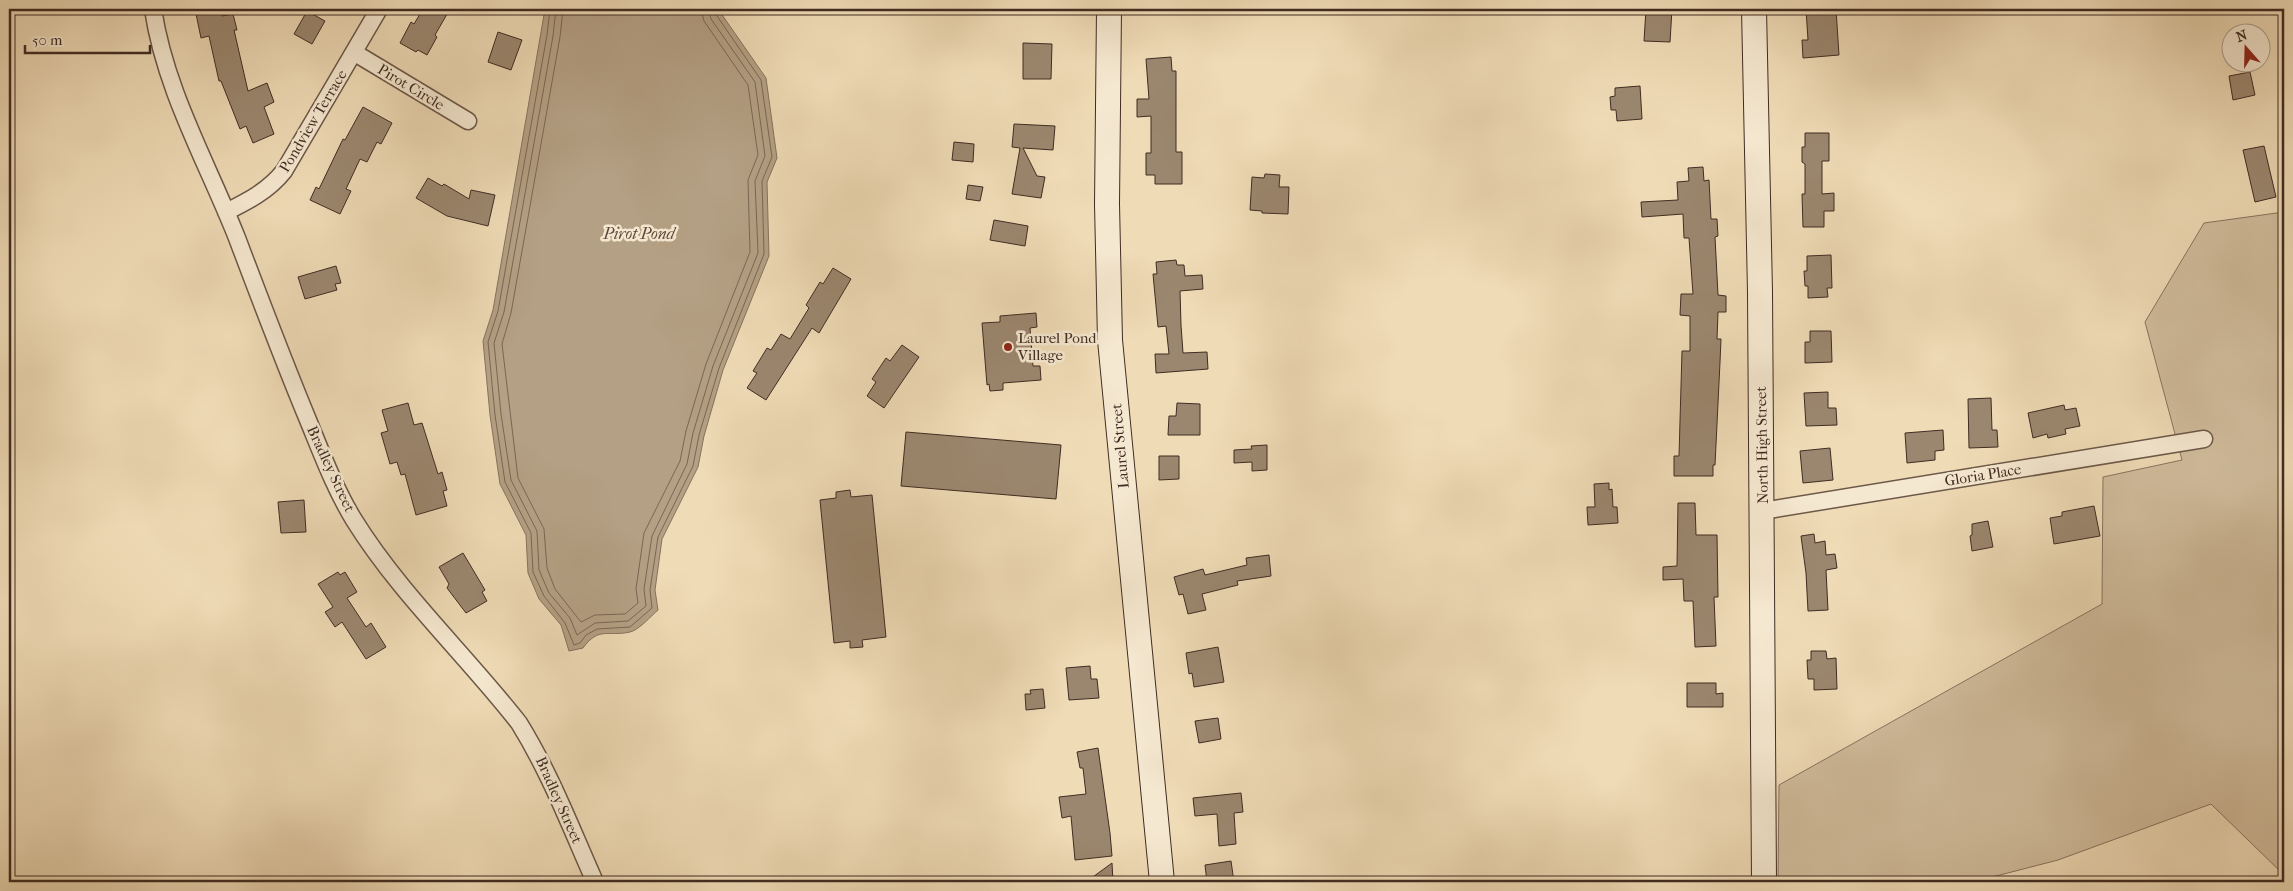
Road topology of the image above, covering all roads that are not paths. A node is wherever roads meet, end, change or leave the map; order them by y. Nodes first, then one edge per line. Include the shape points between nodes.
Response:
1 (153, 9) edge
2 (379, 9) edge
3 (1109, 9) edge
4 (1754, 9) edge
5 (355, 52) junction
6 (468, 121) dead end
7 (226, 212) junction
8 (2204, 439) dead end
9 (1762, 511) junction
10 (595, 882) edge
11 (1162, 882) edge
12 (1764, 882) edge

1 - 7 street, Bradley Street via 173,87
2 - 5 street, Pondview Terrace
3 - 11 street, Laurel Street via 1107,204 1110,331
4 - 9 street, North High Street via 1758,95
5 - 6 street, Pirot Circle
5 - 7 street, Pondview Terrace via 274,184
7 - 10 street, Bradley Street via 341,496 370,544 406,590 519,723 549,777
8 - 9 street, Gloria Place
9 - 12 street, North High Street

